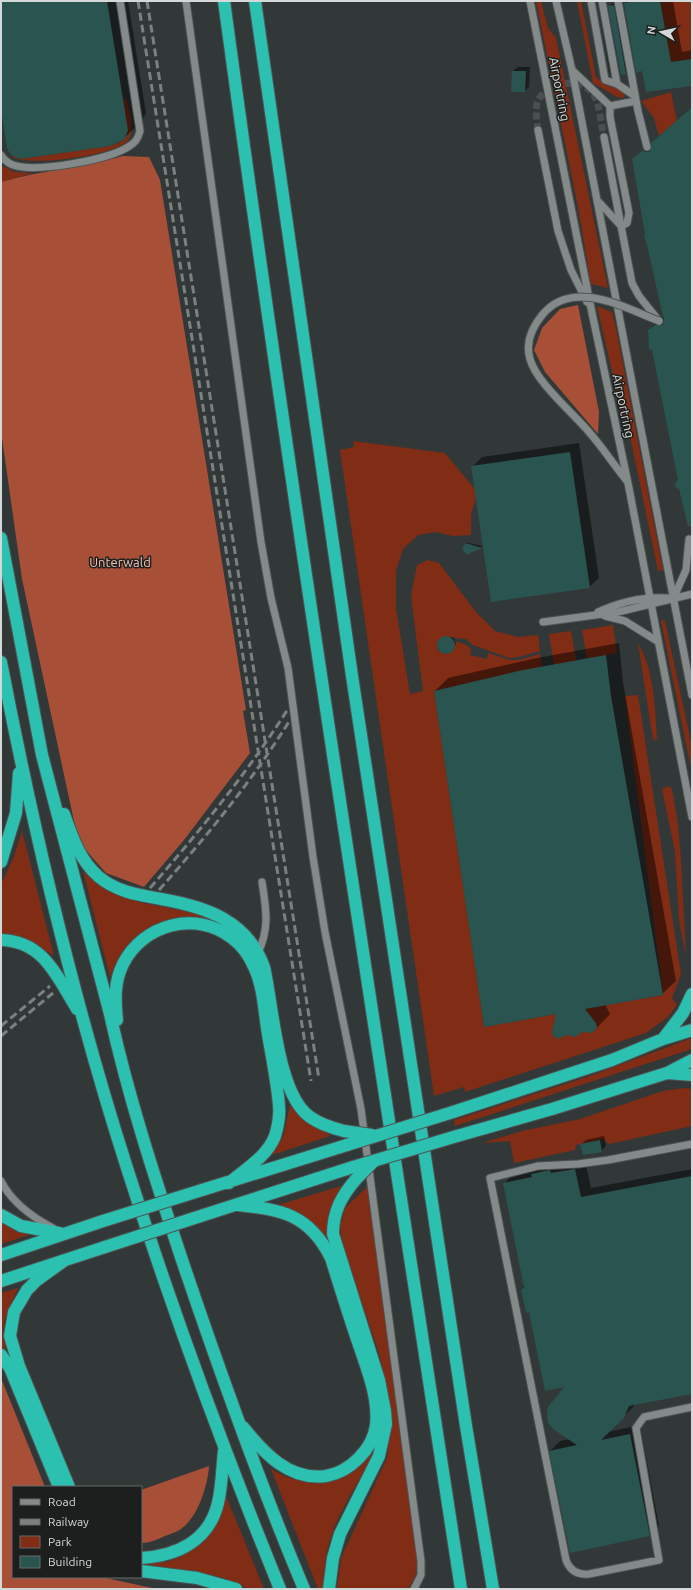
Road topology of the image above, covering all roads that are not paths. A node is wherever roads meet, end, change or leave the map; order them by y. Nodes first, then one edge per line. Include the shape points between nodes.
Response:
1 (120, 1) edge
2 (186, 1) edge
3 (224, 1) edge
4 (255, 1) edge
5 (530, 1) edge
6 (556, 1) edge
7 (591, 1) edge
8 (602, 1) edge
9 (618, 1) edge
10 (572, 70) junction
11 (617, 84) junction
12 (636, 99) junction
13 (610, 106) junction
14 (538, 130) tunnel mouth
15 (604, 137) tunnel mouth
16 (647, 146) dead end
17 (1, 155) edge
18 (597, 200) junction
19 (621, 226) junction
20 (592, 313) junction
21 (628, 483) junction
22 (1, 538) edge
23 (689, 539) dead end
24 (692, 594) edge
25 (673, 599) junction
26 (650, 601) junction
27 (599, 614) junction
28 (590, 616) junction
29 (543, 622) dead end
30 (657, 641) junction
31 (1, 662) edge
32 (692, 695) edge
33 (42, 755) junction
34 (20, 762) junction
35 (692, 817) edge
36 (1, 862) edge
37 (262, 882) dead end
38 (1, 940) edge
39 (258, 953) junction
40 (692, 994) edge
41 (84, 1020) junction
42 (692, 1030) edge
43 (663, 1039) junction
44 (119, 1057) junction
45 (692, 1060) edge
46 (667, 1073) junction
47 (692, 1074) edge
48 (376, 1136) junction
49 (692, 1144) edge
50 (355, 1172) junction
51 (1, 1181) edge
52 (229, 1183) junction
53 (238, 1205) junction
54 (1, 1215) edge
55 (62, 1233) junction
56 (1, 1255) edge
57 (65, 1260) junction
58 (1, 1281) edge
59 (1, 1355) edge
60 (692, 1407) edge
61 (236, 1418) junction
62 (224, 1447) junction
63 (60, 1486) edge
64 (69, 1486) edge
65 (142, 1558) edge
66 (142, 1571) edge
67 (236, 1589) edge
68 (280, 1589) edge
69 (304, 1589) edge
70 (329, 1589) edge
71 (414, 1589) edge
72 (462, 1589) edge
73 (493, 1589) edge

1 - 17 street via 140,131 138,138 114,154 63,164 21,167 5,161
2 - 71 street via 261,542 288,668 325,932 361,1109 421,1561 421,1575
3 - 72 highway via 300,535
4 - 73 highway via 354,683
5 - 20 street, Airportring
6 - 10 street, Airportring
7 - 11 street via 605,80
8 - 11 street
9 - 12 street
10 - 13 street
10 - 18 street, Airportring
11 - 12 street
12 - 13 street
12 - 16 street
13 - 19 street via 629,213 627,223
14 - 20 street via 558,231 571,270
15 - 19 street
18 - 19 street
18 - 25 street, Airportring
19 - 21 street, bridge via 632,283 659,321 591,297 571,298 559,302 543,314 531,331 529,358 543,382 590,433
20 - 21 street, Airportring
21 - 26 street, Airportring
22 - 33 highway
23 - 25 street via 686,570
24 - 25 street
25 - 26 street
25 - 32 street, Airportring
26 - 27 street
26 - 28 street via 625,602
26 - 30 street, Airportring
27 - 28 street
27 - 30 street via 625,621
28 - 29 street
30 - 35 street, Airportring
31 - 34 highway
33 - 39 highway via 76,844 83,858 100,878 123,891 186,904 218,914 241,930
33 - 44 highway
34 - 36 highway via 16,813
34 - 41 highway
37 - 39 street via 267,926
38 - 41 highway via 18,942 44,957
39 - 48 highway, bridge via 268,984 281,1061 291,1094 309,1117 344,1131
40 - 43 highway via 683,1013
41 - 62 highway via 126,1167
42 - 43 highway
43 - 48 highway, bridge via 612,1060
44 - 52 highway via 116,986 123,964 138,943 164,928 188,923 218,929 240,946 252,962 260,982 279,1107 278,1122 270,1144 257,1160
44 - 61 highway via 152,1170
45 - 46 highway
46 - 47 highway
46 - 50 highway, bridge via 374,1161
48 - 52 highway, bridge
49 - 60 street via 608,1160 538,1166 490,1178 566,1560 571,1570 589,1574 659,1560 636,1428 644,1417
50 - 53 highway
50 - 70 highway via 337,1207 333,1234 379,1380 386,1424 379,1456 340,1534 333,1558
51 - 55 street via 7,1193 33,1218
52 - 55 highway, bridge
53 - 57 highway, bridge
53 - 61 highway via 293,1216 315,1232 322,1241 369,1375 376,1415 374,1436 355,1461 336,1472 315,1476 291,1471 279,1464
54 - 55 highway via 21,1226
55 - 56 highway
57 - 58 highway
57 - 64 highway via 27,1290 14,1312 10,1336 19,1366
59 - 63 highway via 13,1374
61 - 69 highway
62 - 65 highway via 218,1504 205,1529 196,1540 182,1549 168,1555
62 - 68 highway
66 - 67 highway via 197,1578

